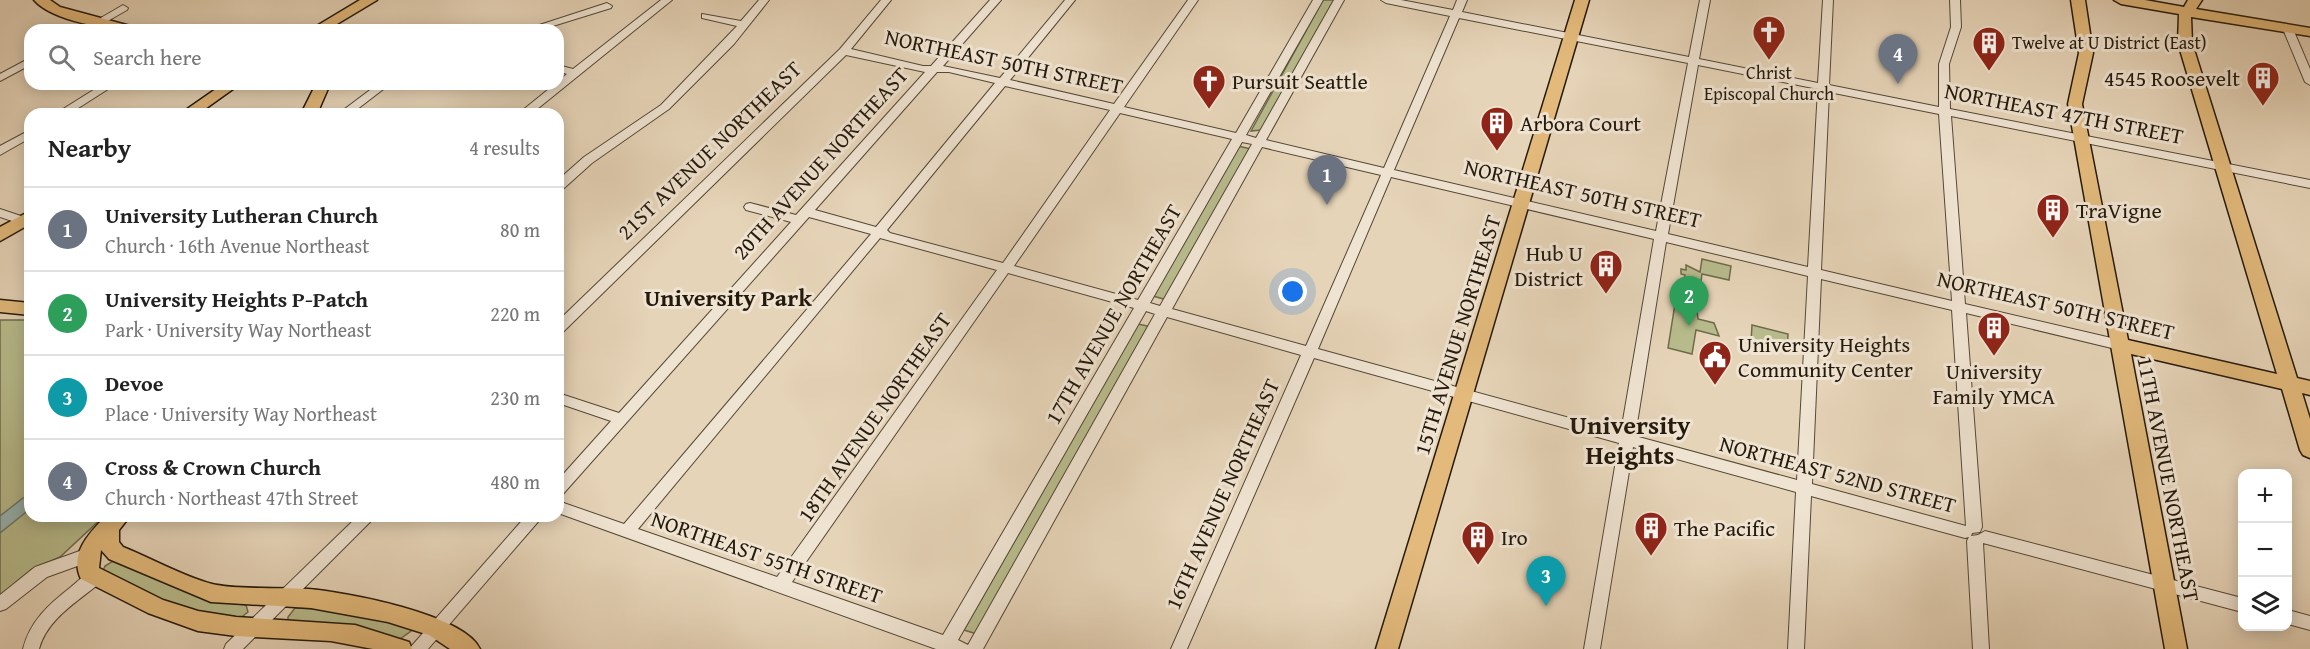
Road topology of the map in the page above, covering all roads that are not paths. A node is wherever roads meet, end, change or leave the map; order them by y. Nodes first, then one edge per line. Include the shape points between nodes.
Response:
1 (41, 0) edge
2 (370, 0) edge
3 (667, 0) edge
4 (764, 0) edge
5 (886, 0) edge
6 (996, 0) edge
7 (1070, 0) edge
8 (1193, 0) edge
9 (1318, 0) edge
10 (1339, 0) edge
11 (1386, 0) edge
12 (1462, 0) edge
13 (1582, 0) edge
14 (1706, 0) edge
15 (1828, 0) edge
16 (1955, 0) edge
17 (2078, 0) edge
18 (2121, 0) edge
19 (607, 6) dead end
20 (2191, 6) edge
21 (123, 8) dead end
22 (1456, 14) junction
23 (706, 16) dead end
24 (2214, 16) junction
25 (99, 22) junction
26 (96, 24) edge
27 (106, 24) edge
28 (328, 24) edge
29 (548, 24) edge
30 (744, 25) junction
31 (2288, 28) junction
32 (2310, 32) edge
33 (1571, 37) junction
34 (2184, 39) junction
35 (844, 51) junction
36 (1694, 62) junction
37 (24, 64) edge
38 (935, 69) junction
39 (564, 70) edge
40 (574, 73) junction
41 (0, 78) edge
42 (564, 81) edge
43 (1002, 82) junction
44 (2310, 82) edge
45 (1824, 87) junction
46 (101, 90) edge
47 (224, 90) edge
48 (320, 90) edge
49 (377, 90) edge
50 (553, 90) edge
51 (72, 108) edge
52 (197, 108) edge
53 (312, 108) edge
54 (352, 108) edge
55 (531, 108) edge
56 (1117, 109) junction
57 (1945, 111) junction
58 (24, 137) edge
59 (1239, 138) junction
60 (2081, 138) junction
61 (1260, 142) junction
62 (0, 151) edge
63 (2222, 166) junction
64 (1386, 172) junction
65 (564, 182) edge
66 (2310, 184) edge
67 (1523, 203) junction
68 (750, 207) dead end
69 (0, 213) edge
70 (802, 216) junction
71 (24, 219) edge
72 (24, 222) edge
73 (877, 233) junction
74 (0, 235) edge
75 (1661, 236) junction
76 (1005, 268) junction
77 (1815, 272) junction
78 (1142, 305) junction
79 (0, 306) edge
80 (1958, 306) junction
81 (24, 308) edge
82 (1165, 312) junction
83 (564, 323) edge
84 (2120, 345) junction
85 (1310, 352) junction
86 (2289, 383) junction
87 (2310, 388) edge
88 (1462, 393) junction
89 (564, 400) edge
90 (621, 419) junction
91 (1627, 439) junction
92 (2310, 450) edge
93 (564, 483) edge
94 (1804, 488) junction
95 (564, 509) edge
96 (114, 522) edge
97 (362, 522) edge
98 (530, 522) edge
99 (627, 531) junction
100 (1975, 535) junction
101 (88, 555) junction
102 (94, 578) junction
103 (2164, 584) junction
104 (780, 586) junction
105 (284, 598) junction
106 (0, 604) edge
107 (2238, 604) edge
108 (2292, 618) edge
109 (2310, 623) edge
110 (256, 626) junction
111 (436, 628) junction
112 (950, 647) edge
113 (31, 649) edge
114 (232, 649) edge
115 (401, 649) edge
116 (417, 649) edge
117 (469, 649) edge
118 (974, 649) edge
119 (1179, 649) edge
120 (1387, 649) edge
121 (1592, 649) edge
122 (1796, 649) edge
123 (1981, 649) edge
124 (2176, 649) edge

1 - 25 main road via 55,10
2 - 28 main road
3 - 40 street
4 - 30 street
5 - 35 street, 21ST AVENUE NORTHEAST
6 - 38 street, 20TH AVENUE NORTHEAST
7 - 43 street
8 - 56 street, 18TH AVENUE NORTHEAST
9 - 59 street, 17TH AVENUE NORTHEAST
10 - 61 street, 17TH AVENUE NORTHEAST
11 - 22 street, NORTHEAST 47TH STREET
12 - 22 street, 16TH AVENUE NORTHEAST
13 - 33 main road, 15TH AVENUE NORTHEAST
14 - 36 street
15 - 45 street
16 - 57 street via 1956,27 1943,73
17 - 60 main road, 11TH AVENUE NORTHEAST via 2086,46 2086,61 2075,94
18 - 20 main road
19 - 29 street
20 - 24 main road
20 - 34 main road via 2183,23
21 - 25 street
22 - 33 street, NORTHEAST 47TH STREET
22 - 64 street, 16TH AVENUE NORTHEAST
23 - 30 street
24 - 31 main road
24 - 34 main road via 2201,20
25 - 26 street
25 - 27 main road
30 - 65 street via 665,107 588,160
31 - 32 main road
31 - 44 street
33 - 36 street, NORTHEAST 47TH STREET
33 - 67 main road, 15TH AVENUE NORTHEAST
34 - 63 main road
35 - 38 street, NORTHEAST 50TH STREET
35 - 83 street, 21ST AVENUE NORTHEAST
36 - 45 street, NORTHEAST 47TH STREET
36 - 75 street
37 - 41 street
38 - 43 street, NORTHEAST 50TH STREET
38 - 70 street, 20TH AVENUE NORTHEAST
39 - 40 street
40 - 42 street
43 - 56 street, NORTHEAST 50TH STREET
43 - 73 street
45 - 57 street, NORTHEAST 47TH STREET
45 - 77 street
46 - 51 street
47 - 52 main road
48 - 53 main road
49 - 54 street
50 - 55 street
56 - 59 street, NORTHEAST 50TH STREET
56 - 76 street, 18TH AVENUE NORTHEAST
57 - 60 street, NORTHEAST 47TH STREET
57 - 80 street
58 - 62 street
59 - 61 street, NORTHEAST 50TH STREET
59 - 78 street, 17TH AVENUE NORTHEAST
60 - 63 street, NORTHEAST 47TH STREET
60 - 84 main road, 11TH AVENUE NORTHEAST
61 - 64 street, NORTHEAST 50TH STREET
61 - 82 street, 17TH AVENUE NORTHEAST
63 - 66 street, NORTHEAST 47TH STREET
63 - 86 main road
64 - 67 street, NORTHEAST 50TH STREET
64 - 85 street, 16TH AVENUE NORTHEAST
67 - 75 street, NORTHEAST 50TH STREET
67 - 88 main road, 15TH AVENUE NORTHEAST
68 - 70 street, NORTHEAST 52ND STREET
69 - 71 street
70 - 73 street, NORTHEAST 52ND STREET
70 - 90 street, 20TH AVENUE NORTHEAST
72 - 74 main road
73 - 76 street, NORTHEAST 52ND STREET
73 - 99 street
75 - 77 street, NORTHEAST 50TH STREET
75 - 91 street
76 - 78 street, NORTHEAST 52ND STREET
76 - 104 street, 18TH AVENUE NORTHEAST
77 - 80 street, NORTHEAST 50TH STREET
77 - 94 street
78 - 82 street, NORTHEAST 52ND STREET
78 - 112 street, 17TH AVENUE NORTHEAST
79 - 81 main road
80 - 84 street, NORTHEAST 50TH STREET
80 - 100 street
82 - 85 street, NORTHEAST 52ND STREET
82 - 118 street, 17TH AVENUE NORTHEAST
84 - 86 main road, NORTHEAST 50TH STREET
84 - 103 main road, 11TH AVENUE NORTHEAST
85 - 88 street, NORTHEAST 52ND STREET
85 - 119 street, 16TH AVENUE NORTHEAST
86 - 87 main road, NORTHEAST 50TH STREET
86 - 92 main road
88 - 91 street, NORTHEAST 52ND STREET
88 - 120 main road, 15TH AVENUE NORTHEAST
89 - 90 street
90 - 93 street, 20TH AVENUE NORTHEAST
91 - 94 street, NORTHEAST 52ND STREET
91 - 121 street
94 - 100 street, NORTHEAST 52ND STREET
94 - 122 street
95 - 99 street, NORTHEAST 55TH STREET
96 - 101 main road
96 - 105 main road via 109,544 116,553 226,596
97 - 105 street
98 - 111 street
99 - 104 street, NORTHEAST 55TH STREET
100 - 103 street, NORTHEAST 52ND STREET
100 - 123 street
101 - 102 main road via 87,566
101 - 106 street via 41,572
102 - 110 main road via 182,617 214,624
102 - 113 street via 42,624
103 - 107 street, NORTHEAST 52ND STREET
103 - 124 main road, 11TH AVENUE NORTHEAST
104 - 112 street, NORTHEAST 55TH STREET
105 - 110 street
105 - 111 main road via 363,606
108 - 109 street
110 - 114 street
110 - 115 main road via 340,631
111 - 116 street
111 - 117 main road

